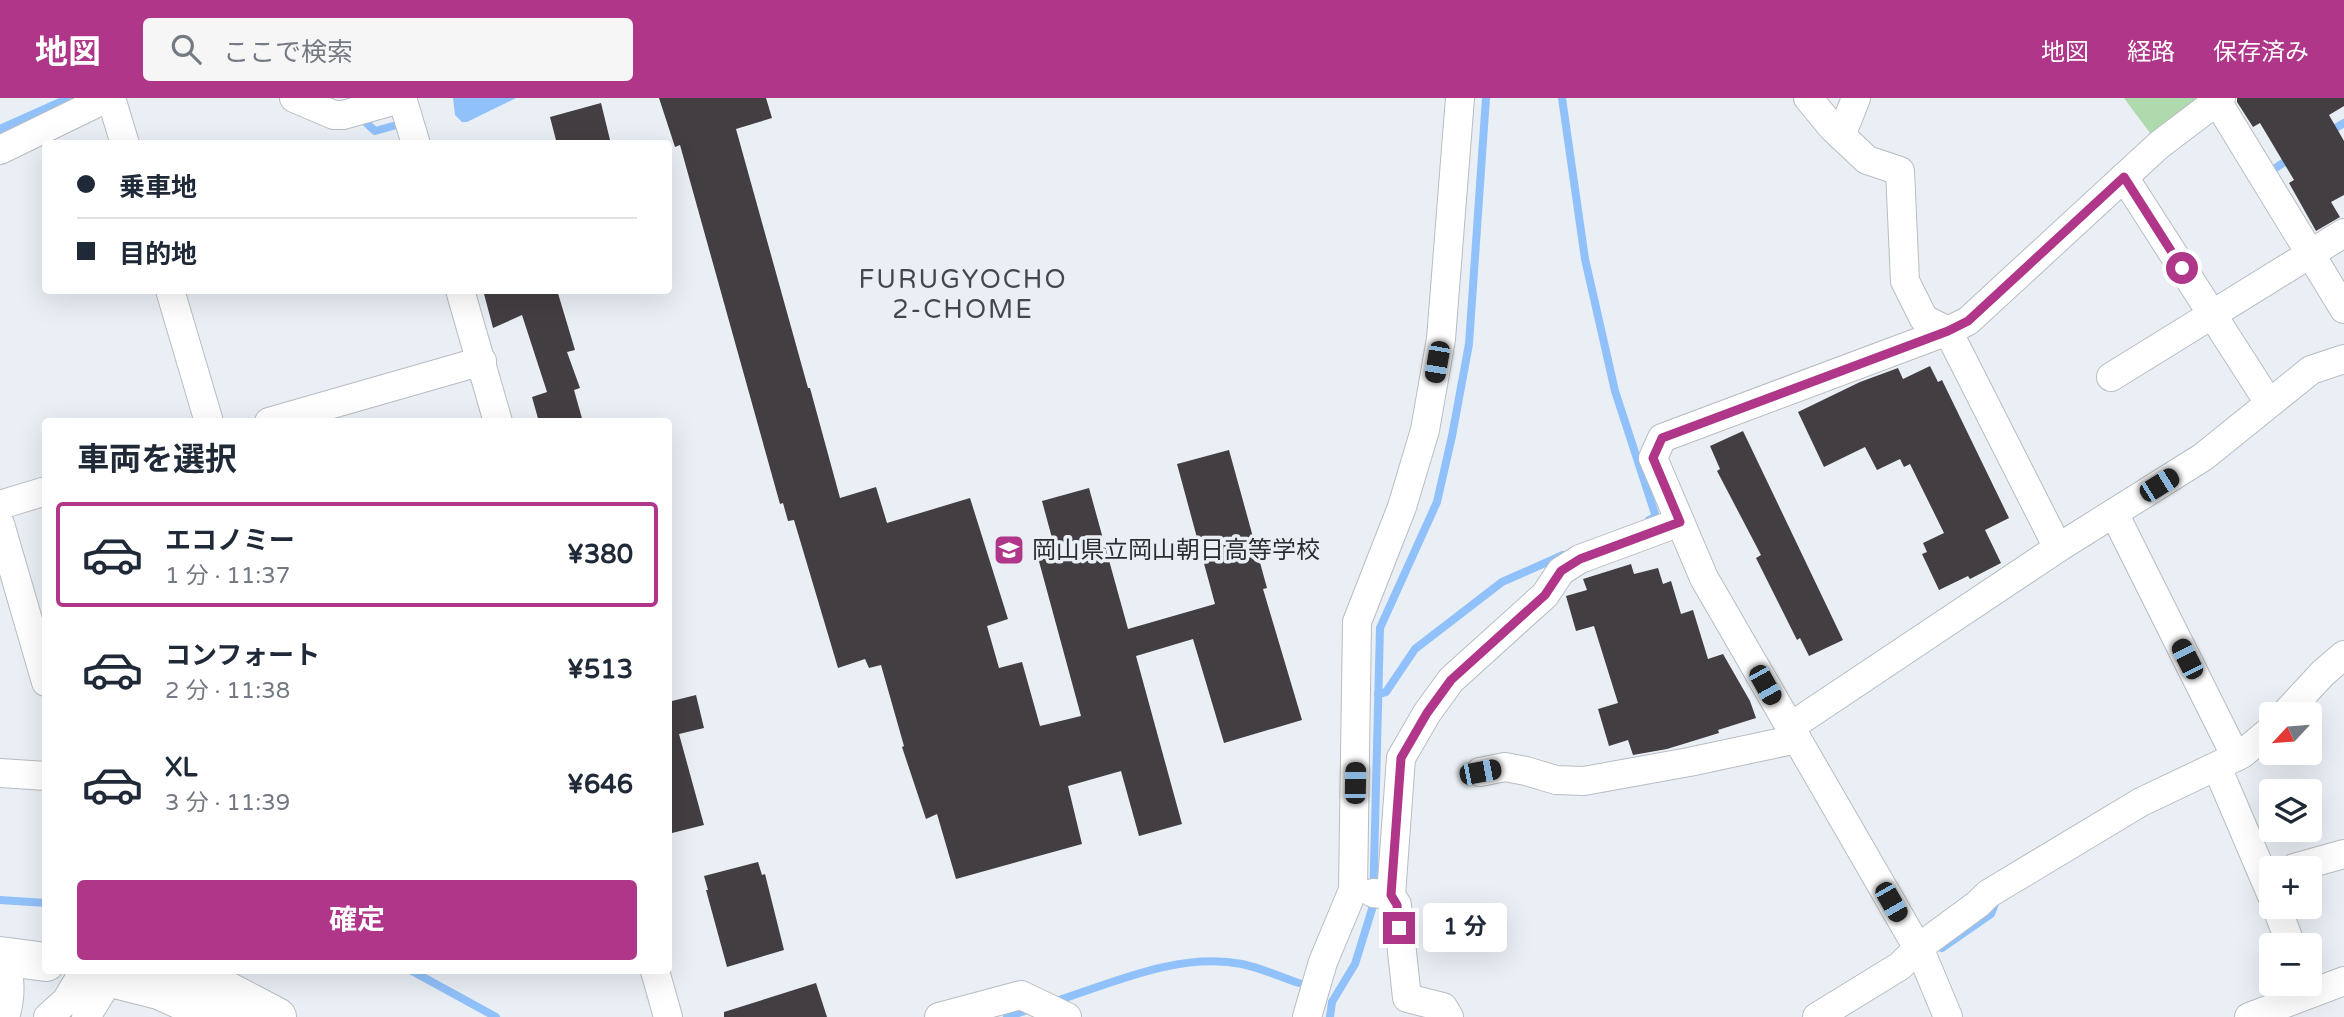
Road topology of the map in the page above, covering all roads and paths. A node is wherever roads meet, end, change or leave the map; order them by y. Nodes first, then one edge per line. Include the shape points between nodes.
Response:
1 (109, 98) edge
2 (294, 98) edge
3 (402, 98) edge
4 (1460, 98) edge
5 (1808, 98) edge
6 (1856, 98) edge
7 (2219, 99) edge
8 (1842, 136) junction
9 (124, 140) edge
10 (415, 140) edge
11 (0, 150) edge
12 (2124, 177) junction
13 (2344, 233) edge
14 (2310, 253) junction
15 (171, 294) edge
16 (461, 294) edge
17 (2344, 309) edge
18 (2211, 314) junction
19 (1948, 331) junction
20 (2344, 359) edge
21 (482, 361) junction
22 (2111, 377) dead end
23 (2269, 403) junction
24 (208, 418) edge
25 (283, 418) edge
26 (498, 418) edge
27 (42, 492) edge
28 (0, 505) edge
29 (2114, 513) junction
30 (1680, 522) junction
31 (0, 524) edge
32 (2058, 548) junction
33 (2344, 654) edge
34 (42, 668) edge
35 (2296, 702) edge
36 (1793, 733) junction
37 (2259, 740) edge
38 (2224, 770) junction
39 (1480, 772) dead end
40 (0, 773) edge
41 (42, 776) edge
42 (2344, 853) edge
43 (2259, 857) edge
44 (2322, 860) edge
45 (1373, 893) junction
46 (42, 937) edge
47 (2, 948) edge
48 (1918, 948) junction
49 (42, 961) edge
50 (96, 974) edge
51 (97, 974) edge
52 (101, 974) edge
53 (196, 974) edge
54 (656, 974) edge
55 (2344, 981) edge
56 (2322, 986) edge
57 (2294, 996) edge
58 (1051, 1009) edge
59 (947, 1016) edge
60 (5, 1017) edge
61 (48, 1017) edge
62 (86, 1017) edge
63 (219, 1017) edge
64 (277, 1017) edge
65 (668, 1017) edge
66 (1307, 1017) edge
67 (1450, 1017) edge
68 (1817, 1017) edge
69 (1948, 1017) edge
70 (2249, 1017) edge

1 - 9 street
1 - 11 street
2 - 3 street via 344,115
3 - 10 street
4 - 45 street via 1441,339 1425,430 1402,507 1357,622
5 - 8 street
6 - 8 street
7 - 12 street
7 - 14 street
8 - 19 street via 1867,160 1900,171 1905,281 1924,319
12 - 18 street
12 - 19 street via 1968,321
13 - 14 street
14 - 17 street
14 - 18 street
15 - 24 street
16 - 21 street
18 - 22 street
18 - 23 street
19 - 30 street via 1662,438 1653,458
19 - 32 street
20 - 23 street via 2312,370
21 - 25 street
21 - 26 street
23 - 29 street via 2203,457
27 - 28 street
29 - 32 street
29 - 38 street
30 - 36 street via 1704,578
30 - 45 street via 1580,559 1561,571 1545,595 1451,680 1401,758
31 - 34 street
32 - 36 street
33 - 35 street
36 - 39 street via 1689,762 1584,781 1556,780 1505,767
36 - 48 street
37 - 38 street
38 - 43 street
38 - 48 street via 2141,802 2085,834 1988,894
40 - 41 street
42 - 44 street
45 - 66 street via 1323,962
45 - 67 street via 1397,905 1407,998 1443,1007
46 - 47 highway
47 - 49 highway
47 - 60 street via 11,984
48 - 68 street via 1900,966
48 - 69 street
50 - 61 street
51 - 62 street
52 - 63 highway via 159,990
53 - 64 highway
54 - 65 street
55 - 56 street
57 - 70 street
58 - 59 street via 1021,995

